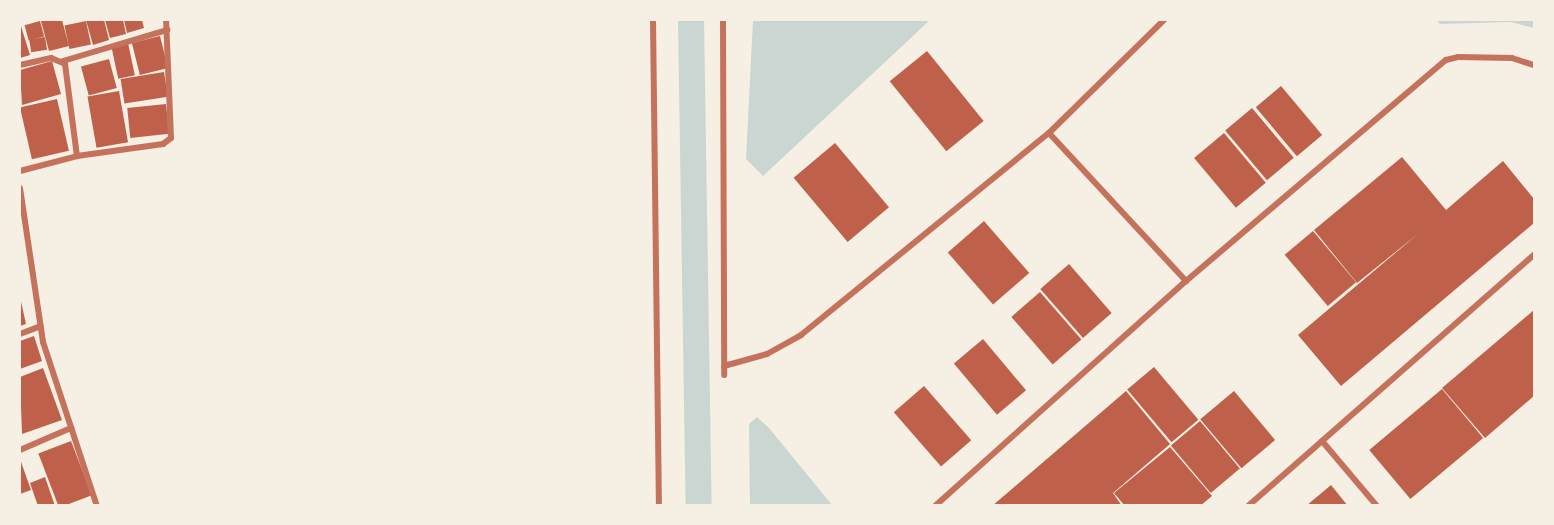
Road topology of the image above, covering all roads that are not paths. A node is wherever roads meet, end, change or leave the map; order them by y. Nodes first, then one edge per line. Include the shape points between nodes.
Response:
1 (166, 20) edge
2 (653, 20) edge
3 (723, 20) edge
4 (1164, 20) edge
5 (167, 30) junction
6 (63, 61) junction
7 (20, 65) edge
8 (1534, 65) edge
9 (1049, 133) junction
10 (77, 156) junction
11 (20, 171) edge
12 (20, 188) edge
13 (1534, 255) edge
14 (1186, 281) junction
15 (41, 326) junction
16 (20, 334) edge
17 (724, 366) junction
18 (724, 375) dead end
19 (71, 428) junction
20 (1322, 441) junction
21 (20, 450) edge
22 (96, 506) edge
23 (659, 506) edge
24 (935, 506) edge
25 (1248, 506) edge
26 (1377, 506) edge

1 - 5 street
2 - 23 street
3 - 17 street
4 - 9 street
5 - 6 street
5 - 10 street via 171,138 163,144
6 - 7 street via 51,58
6 - 10 street
8 - 14 street via 1512,58 1446,60
9 - 14 street
9 - 17 street via 801,335 767,354
10 - 11 street
12 - 15 street
13 - 20 street
14 - 24 street
15 - 16 street
15 - 19 street
17 - 18 street
19 - 21 street
19 - 22 street
20 - 25 street
20 - 26 street

